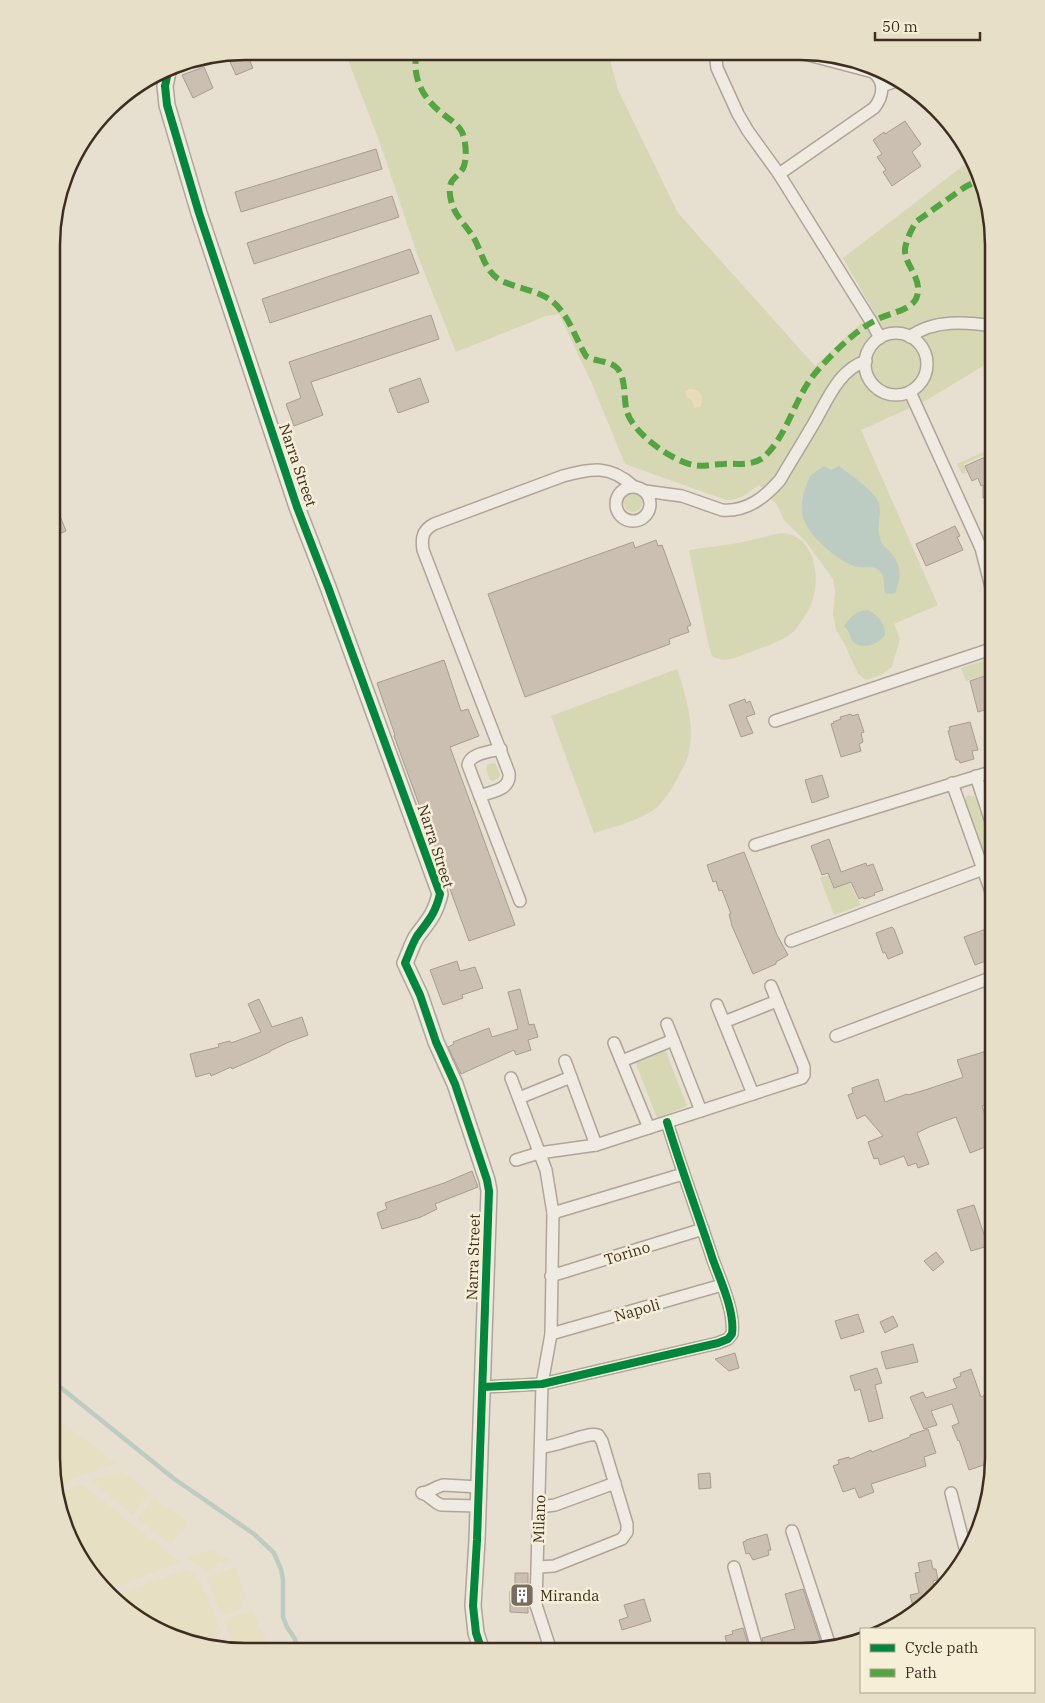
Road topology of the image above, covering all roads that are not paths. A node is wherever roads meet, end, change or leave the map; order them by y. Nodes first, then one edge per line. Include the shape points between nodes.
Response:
1 (716, 60) edge
2 (167, 77) edge
3 (879, 78) edge
4 (889, 83) edge
5 (882, 86) junction
6 (778, 174) junction
7 (985, 325) edge
8 (880, 338) junction
9 (910, 338) junction
10 (866, 361) junction
11 (910, 392) junction
12 (633, 486) junction
13 (645, 491) junction
14 (985, 546) edge
15 (981, 548) junction
16 (985, 564) edge
17 (985, 651) edge
18 (775, 721) dead end
19 (500, 749) junction
20 (985, 774) edge
21 (976, 776) junction
22 (952, 783) junction
23 (480, 796) junction
24 (985, 804) edge
25 (755, 845) dead end
26 (985, 860) edge
27 (985, 868) edge
28 (520, 901) dead end
29 (791, 941) dead end
30 (985, 980) edge
31 (771, 986) dead end
32 (777, 1001) junction
33 (717, 1005) dead end
34 (724, 1022) junction
35 (666, 1024) dead end
36 (836, 1036) dead end
37 (673, 1040) junction
38 (614, 1043) dead end
39 (565, 1061) dead end
40 (622, 1061) junction
41 (571, 1077) junction
42 (511, 1078) dead end
43 (753, 1094) junction
44 (519, 1098) junction
45 (701, 1111) junction
46 (667, 1122) junction
47 (649, 1128) junction
48 (596, 1145) junction
49 (539, 1154) junction
50 (516, 1160) dead end
51 (683, 1174) junction
52 (553, 1214) junction
53 (703, 1229) junction
54 (551, 1276) junction
55 (722, 1285) junction
56 (551, 1334) junction
57 (542, 1384) junction
58 (483, 1387) junction
59 (541, 1446) junction
60 (615, 1482) junction
61 (479, 1486) junction
62 (951, 1492) dead end
63 (478, 1506) junction
64 (539, 1507) junction
65 (792, 1531) dead end
66 (964, 1544) edge
67 (538, 1567) junction
68 (734, 1567) dead end
69 (828, 1640) edge
70 (479, 1643) edge
71 (548, 1643) edge
72 (755, 1643) edge

1 - 6 street via 738,114
2 - 58 street, Narra Street via 167,105 199,213 297,506 440,894 437,907 416,938 405,963 455,1084 489,1191
3 - 5 street
4 - 5 street
5 - 6 street via 881,98 874,108
6 - 8 street
7 - 9 street via 948,324 926,328
8 - 9 street via 897,334
8 - 10 street via 872,345
9 - 11 street via 922,347 927,367 918,386
10 - 11 street via 867,375 880,390 895,394
10 - 13 street via 853,366 840,380 780,480 757,501 730,511 677,495
11 - 15 street
12 - 13 street
12 - 13 street via 621,490 615,501 618,513 629,521 641,519 650,509 649,496
12 - 19 street via 614,473 583,470 434,524 423,534 423,550
14 - 15 street
15 - 16 street
17 - 18 street
19 - 23 street via 509,773 508,784
19 - 23 street via 473,756 469,761
20 - 21 street
21 - 22 street
21 - 24 street
22 - 25 street
22 - 26 street
23 - 28 street
27 - 29 street
30 - 36 street
31 - 32 street
32 - 34 street
32 - 43 street via 804,1066 804,1075
33 - 34 street
34 - 43 street
35 - 37 street
37 - 40 street
37 - 45 street
38 - 40 street
39 - 41 street
40 - 47 street
41 - 44 street
41 - 48 street
42 - 44 street, Milano
43 - 45 street
44 - 49 street, Milano
45 - 46 street
46 - 47 street
46 - 51 street
47 - 48 street
48 - 49 street
49 - 50 street
49 - 52 street, Milano via 546,1170
51 - 52 street
51 - 53 street
52 - 54 street, Milano
53 - 54 street, Torino
53 - 55 street
54 - 56 street, Milano
55 - 56 street, Napoli
55 - 57 street via 733,1326 728,1339 718,1344
56 - 57 street, Milano
57 - 58 street
57 - 59 street, Milano
58 - 61 street, Narra Street
59 - 60 street via 598,1435
59 - 64 street, Milano
60 - 64 street via 555,1505
60 - 67 street via 628,1524 628,1532 622,1539 554,1566
61 - 63 street, Narra Street
61 - 63 street via 439,1485 422,1494 441,1505
62 - 66 street
63 - 70 street, Narra Street via 474,1606
64 - 67 street, Milano
65 - 69 street
67 - 71 street, Milano via 536,1605
68 - 72 street

